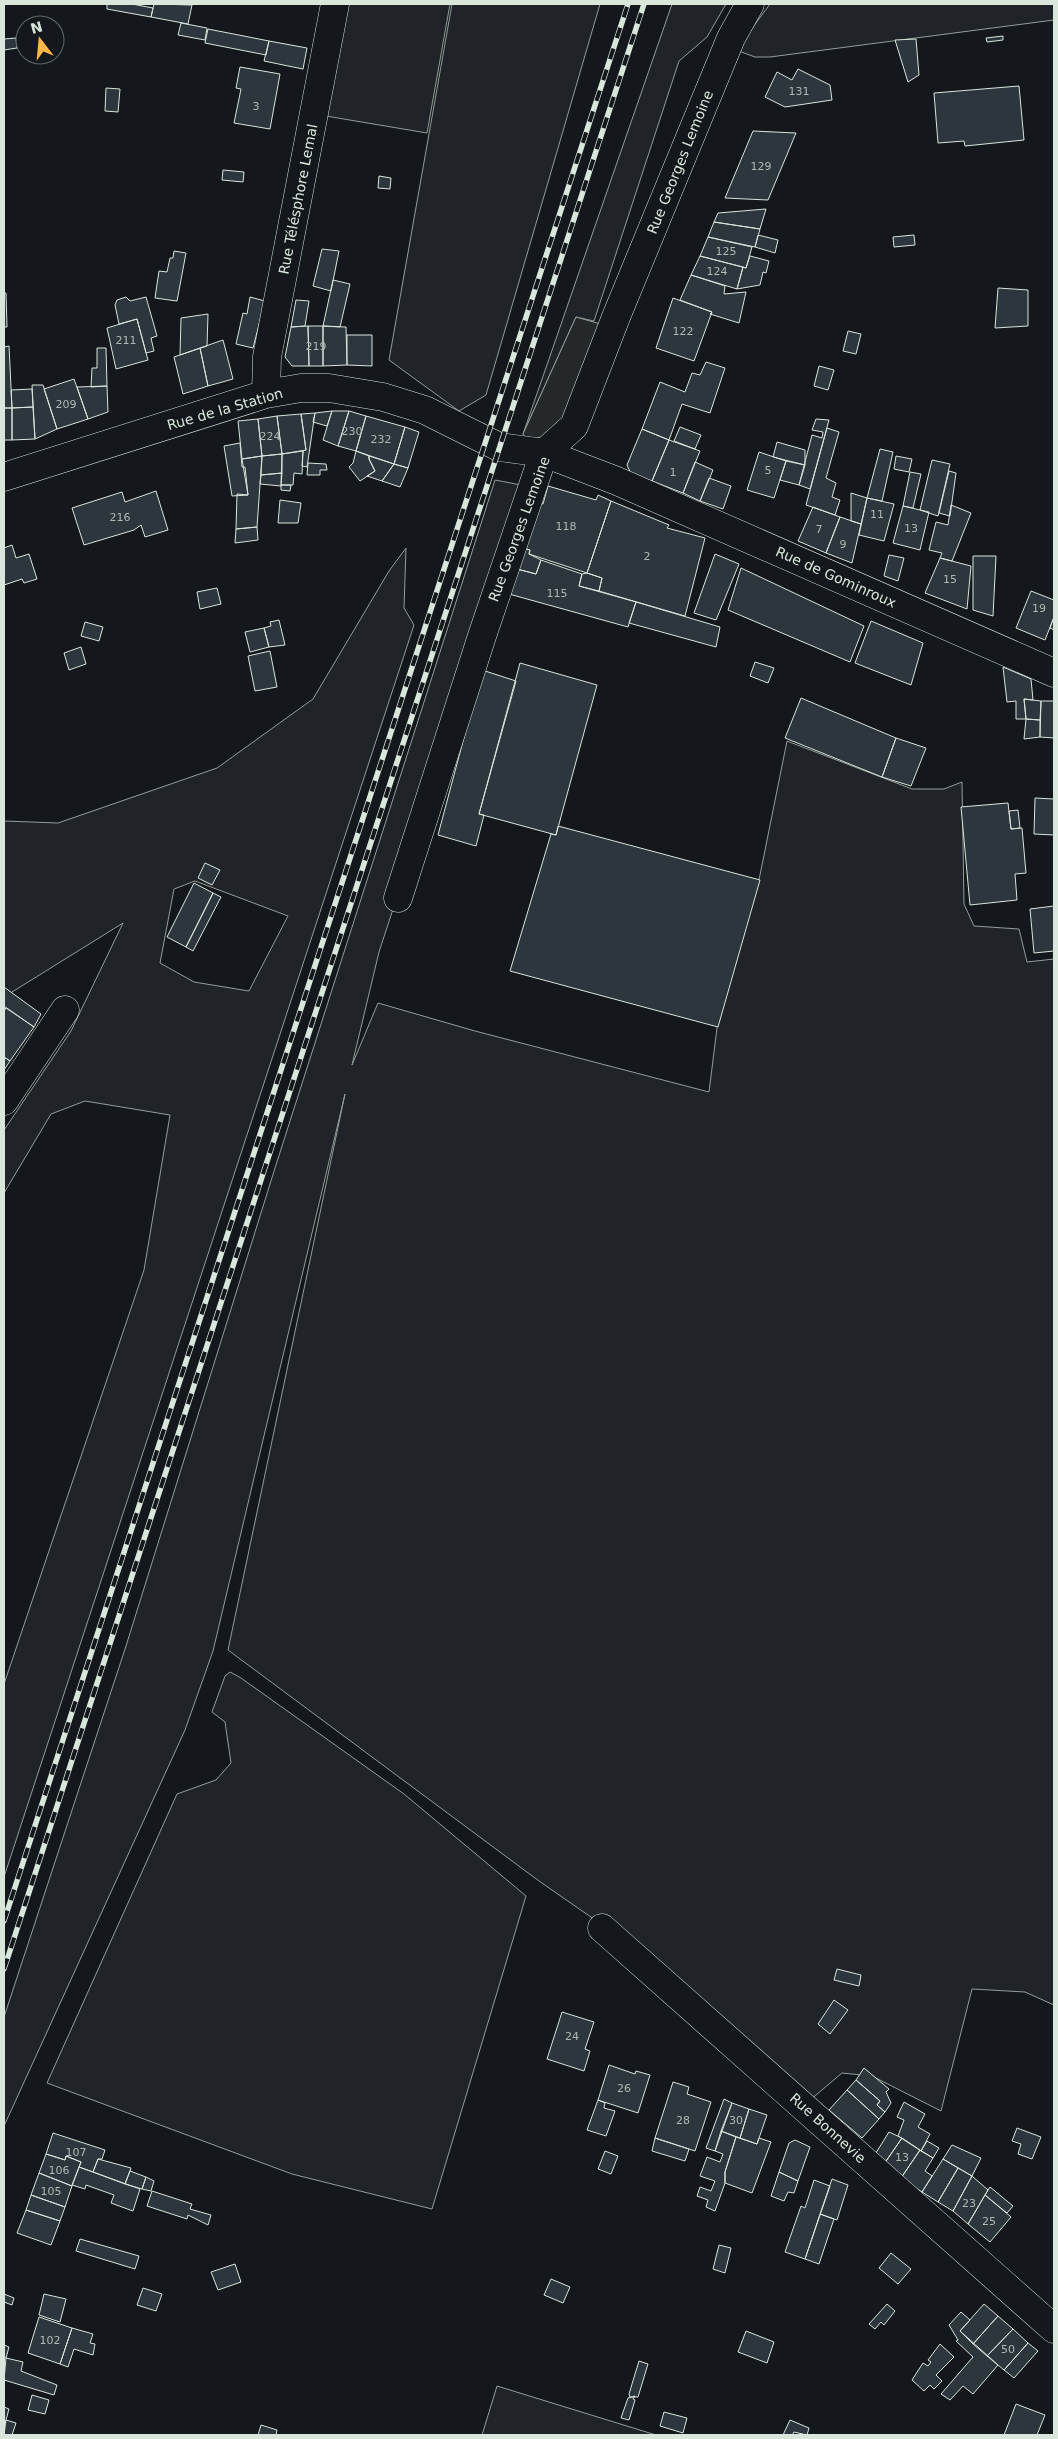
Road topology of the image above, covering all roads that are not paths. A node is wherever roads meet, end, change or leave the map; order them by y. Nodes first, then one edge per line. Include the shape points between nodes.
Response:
1 (335, 4) edge
2 (750, 4) edge
3 (266, 394) junction
4 (544, 454) junction
5 (4, 477) edge
6 (617, 481) joint
7 (1054, 673) edge
8 (398, 898) dead end
9 (65, 1010) dead end
10 (4, 1101) edge
11 (602, 1928) dead end
12 (1054, 2329) edge

1 - 3 street, Rue Télésphore Lemal via 267,357
2 - 4 street, Rue Georges Lemoine via 731,38 574,426
3 - 4 street, Rue de la Station via 301,388 356,391 425,410 499,447
3 - 5 street, Rue de la Station
4 - 6 street, Rue de la Station
4 - 8 street, Rue Georges Lemoine
6 - 7 street, Rue de Gominroux
9 - 10 street
11 - 12 street, Rue Bonnevie

